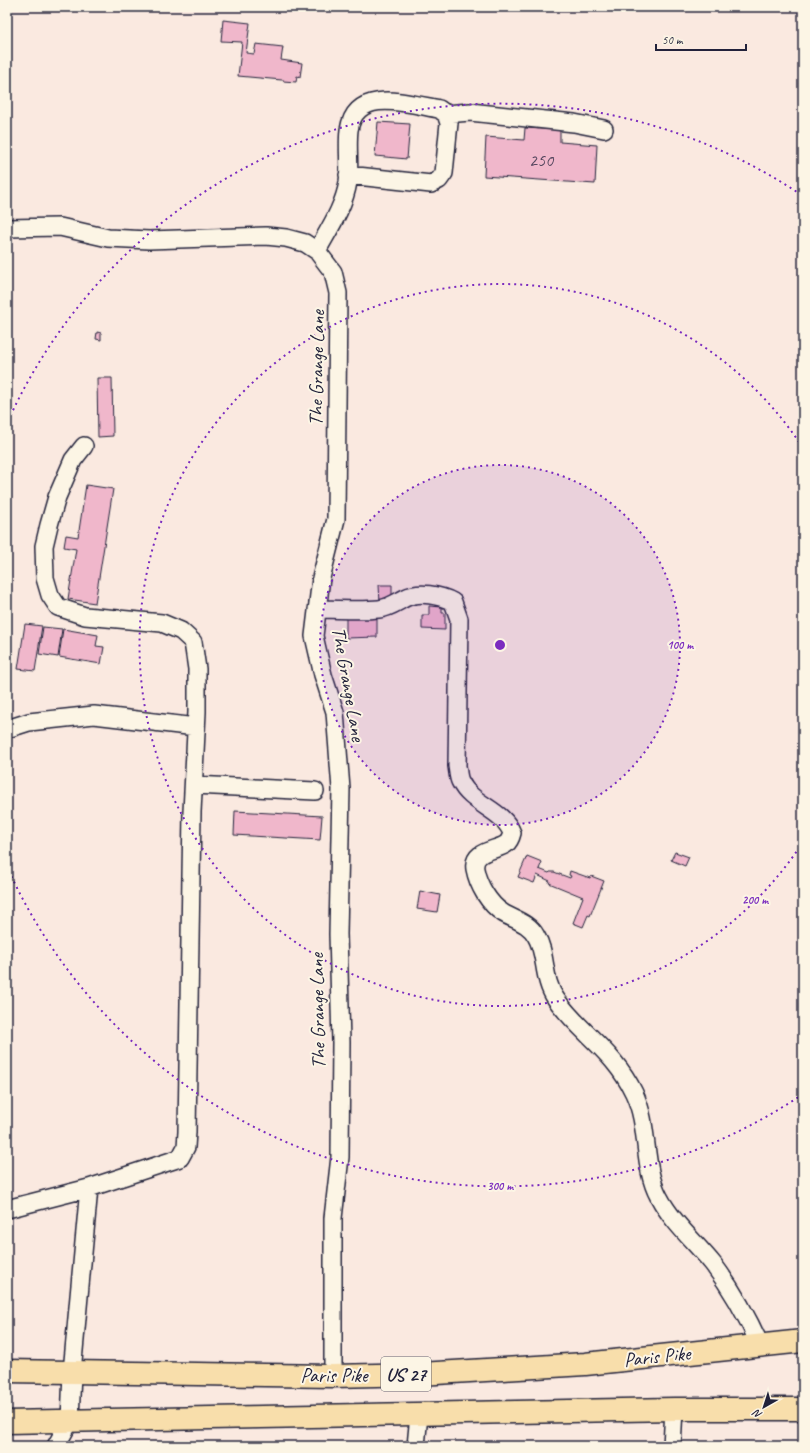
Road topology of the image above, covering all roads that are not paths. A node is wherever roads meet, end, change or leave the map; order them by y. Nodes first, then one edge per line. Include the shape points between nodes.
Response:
1 (446, 114) junction
2 (604, 129) dead end
3 (348, 175) junction
4 (7, 228) edge
5 (317, 251) junction
6 (84, 446) dead end
7 (317, 609) junction
8 (196, 727) junction
9 (7, 729) edge
10 (194, 785) junction
11 (315, 790) dead end
12 (89, 1188) junction
13 (7, 1209) edge
14 (803, 1341) edge
15 (760, 1345) junction
16 (7, 1371) edge
17 (72, 1372) junction
18 (332, 1376) junction
19 (803, 1409) edge
20 (674, 1410) junction
21 (420, 1415) junction
22 (70, 1421) junction
23 (7, 1422) edge
24 (56, 1446) edge
25 (416, 1446) edge
26 (672, 1446) edge

1 - 2 street via 470,112 574,123
1 - 3 street via 439,108 375,100 362,107 352,119 349,131
1 - 3 street via 449,123 444,173 439,180 431,184
3 - 5 street via 339,209
4 - 5 street, The Grange Lane via 60,227 108,238 149,240 266,236 305,243
5 - 7 street, The Grange Lane via 333,272 338,293 336,519 321,578
6 - 8 street via 73,460 57,497 44,546 45,578 50,595 58,607 85,616 162,623 181,631 193,642 197,669
7 - 15 street via 381,609 406,597 421,595 441,596 453,602 459,619 457,766 460,781 476,800 504,819 512,833 506,844 483,852 476,860 474,867 478,882 487,897 502,912 528,926 537,936 550,989 571,1017 621,1069 642,1113 652,1183 659,1198 713,1264 743,1307
7 - 18 street, The Grange Lane via 314,636 335,712 341,789 338,934 340,1157 333,1218
8 - 9 street via 94,714 29,722
8 - 10 street
10 - 11 street
10 - 12 street via 186,1146 180,1158
12 - 13 street
12 - 17 street
14 - 15 highway, Paris Pike / US 27
15 - 18 highway, Paris Pike / US 27 via 585,1364 420,1374
16 - 17 highway, Paris Pike / US 27
17 - 18 highway, Paris Pike / US 27
17 - 22 street
19 - 20 highway, Paris Pike / US 27
20 - 21 highway, Paris Pike / US 27
20 - 26 street
21 - 22 highway, Paris Pike / US 27
21 - 25 street
22 - 23 highway, Paris Pike / US 27
22 - 24 street

